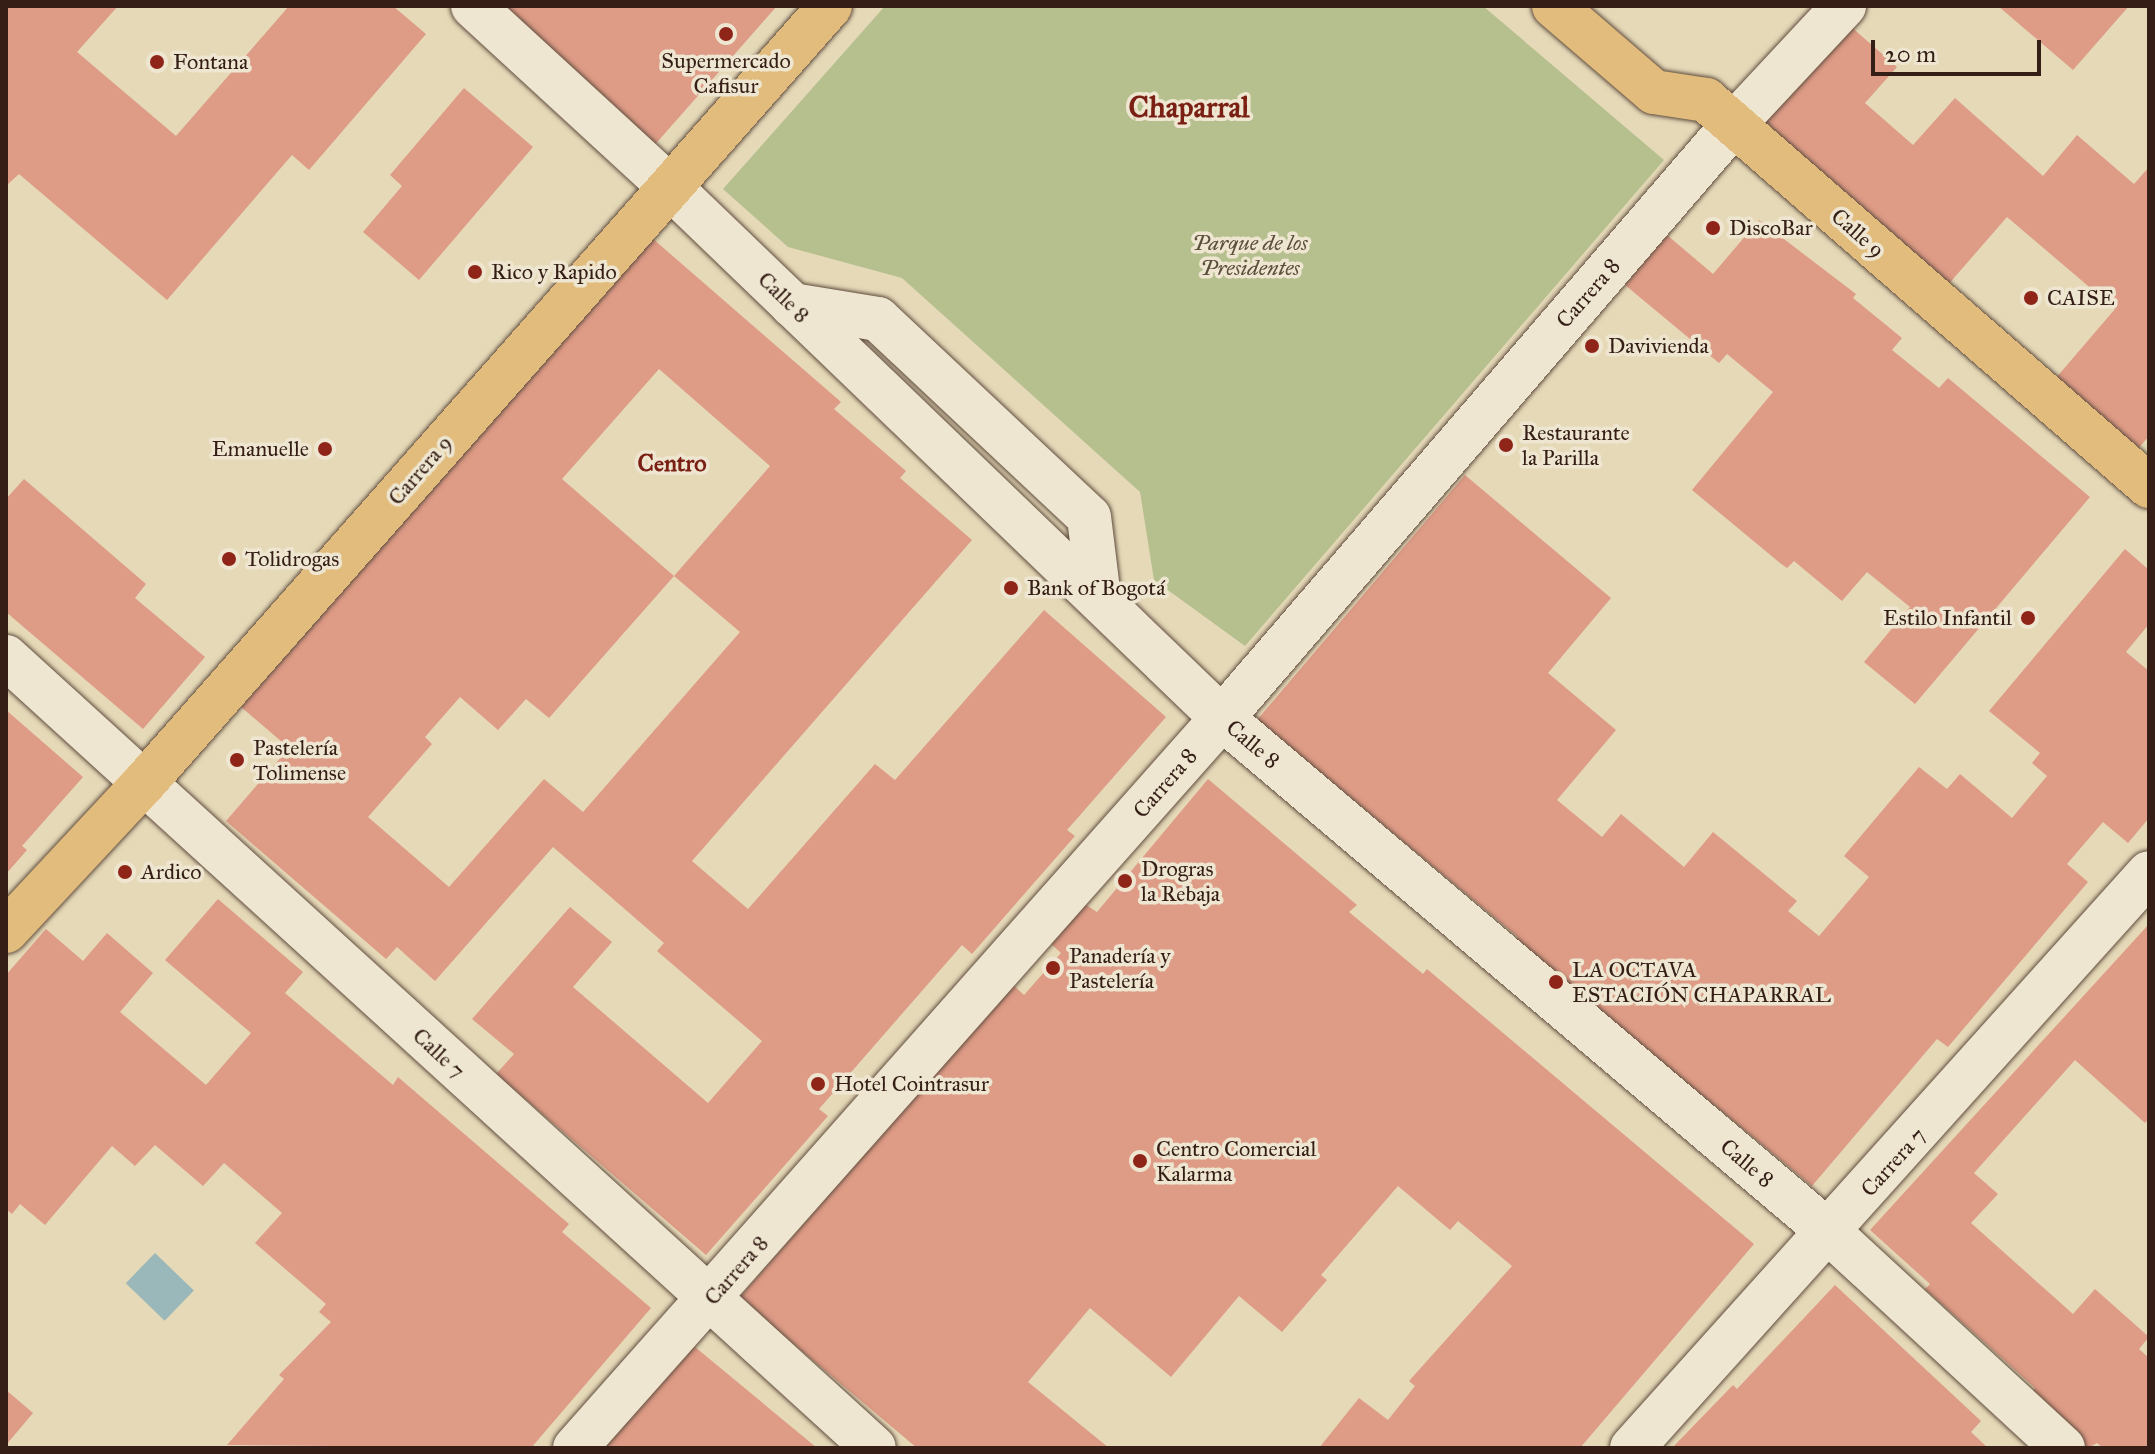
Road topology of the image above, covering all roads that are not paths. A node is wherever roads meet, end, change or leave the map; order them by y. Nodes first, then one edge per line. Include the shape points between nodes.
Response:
1 (473, 6) edge
2 (830, 6) edge
3 (1554, 6) edge
4 (1844, 6) edge
5 (1733, 125) junction
6 (670, 187) junction
7 (2149, 486) edge
8 (6, 657) edge
9 (1222, 718) junction
10 (145, 782) junction
11 (2149, 873) edge
12 (6, 931) edge
13 (1830, 1233) junction
14 (708, 1302) junction
15 (575, 1448) edge
16 (874, 1448) edge
17 (1632, 1448) edge
18 (2063, 1448) edge

1 - 6 street, Calle 8
2 - 6 main road, Carrera 9
3 - 5 main road, Calle 9 via 1654,92 1706,100
4 - 5 street, Carrera 8
5 - 7 main road, Calle 9
5 - 9 street, Carrera 8
6 - 9 street, Calle 8
6 - 10 main road, Carrera 9
8 - 10 street, Calle 7
9 - 13 street, Calle 8
9 - 14 street, Carrera 8
10 - 12 main road, Carrera 9
10 - 14 street, Calle 7
11 - 13 street, Carrera 7
13 - 17 street, Carrera 7
13 - 18 street, Calle 8
14 - 15 street, Carrera 8
14 - 16 street, Calle 7

